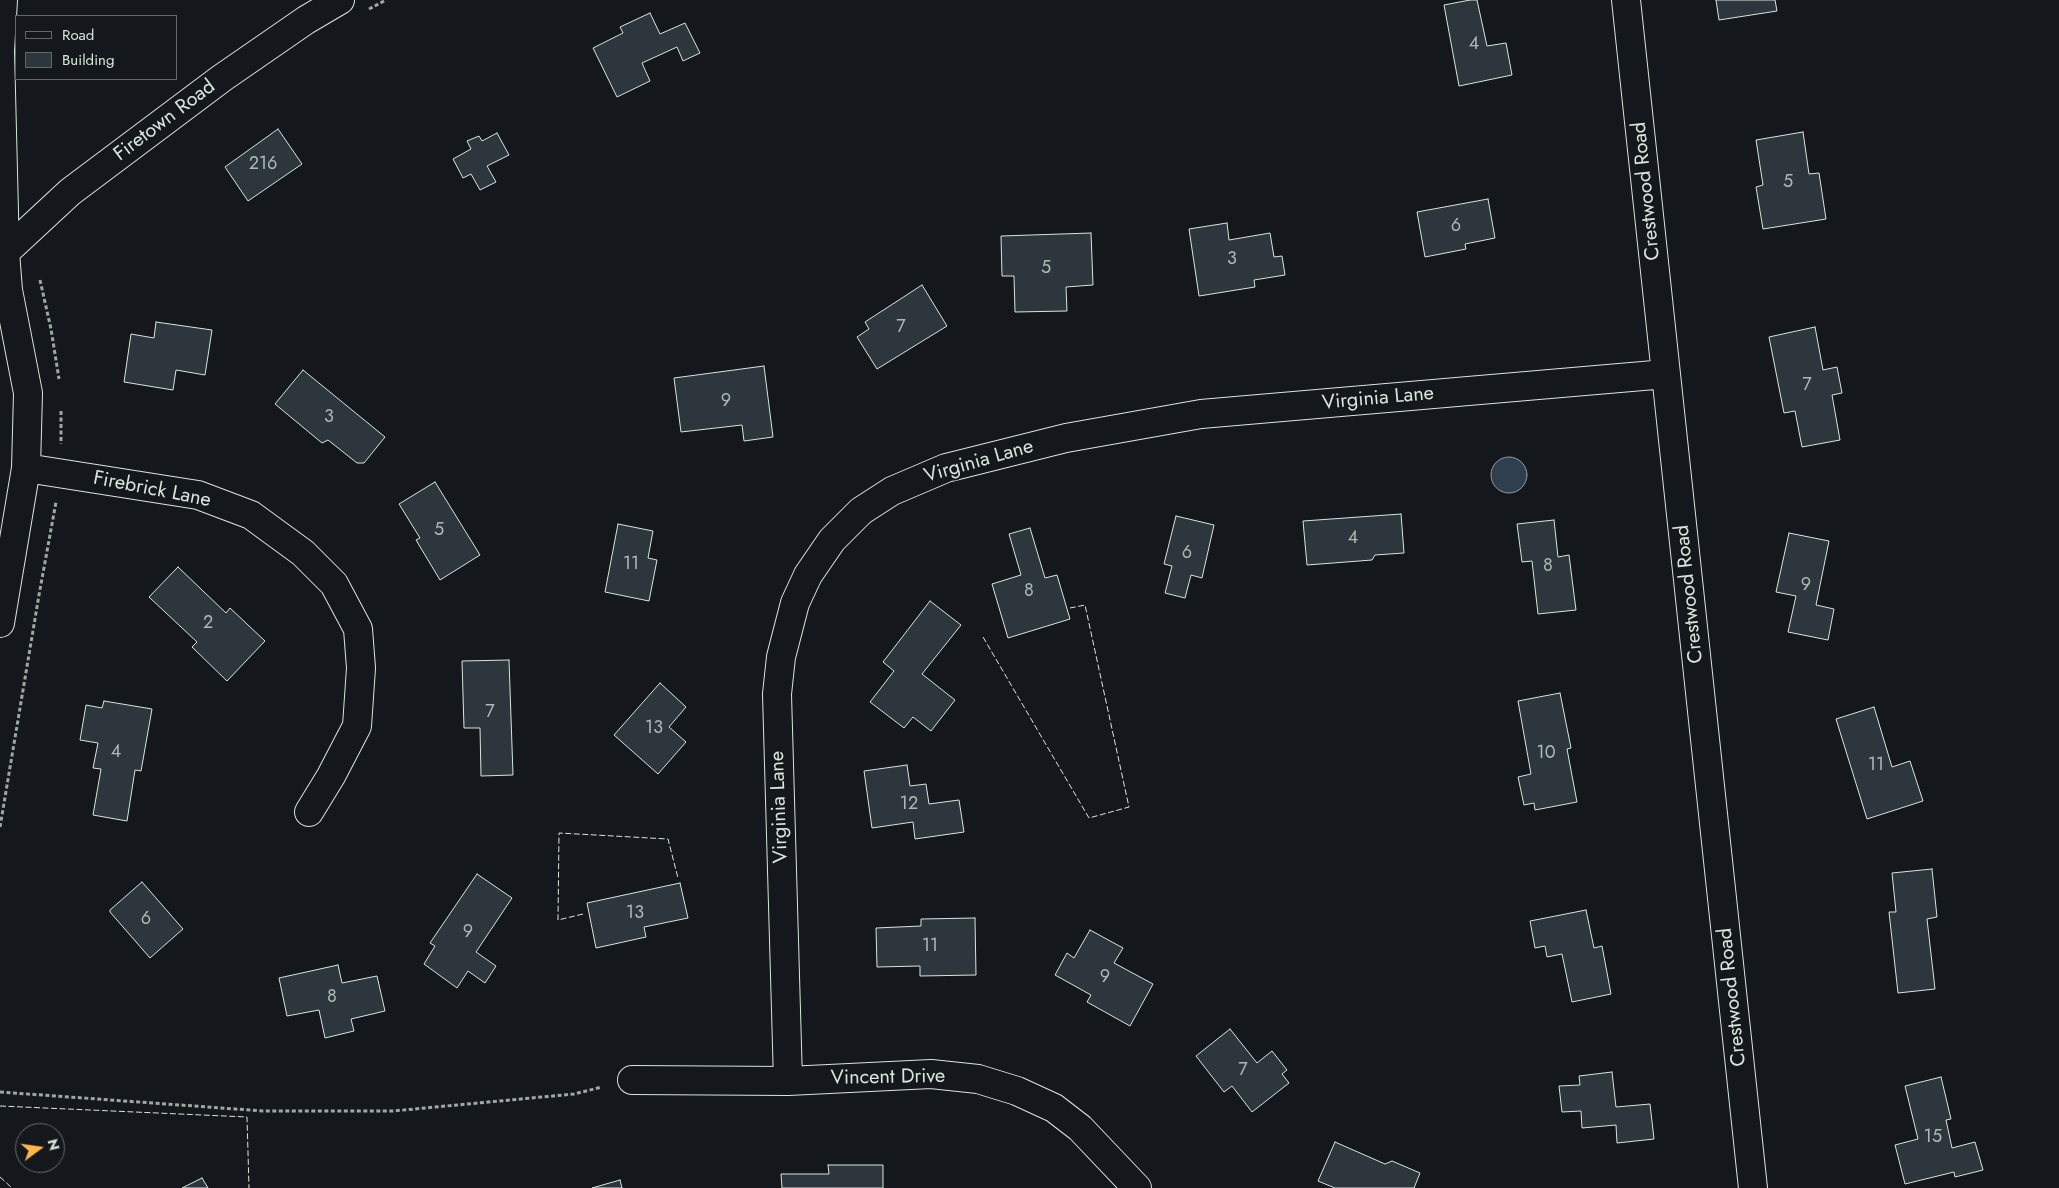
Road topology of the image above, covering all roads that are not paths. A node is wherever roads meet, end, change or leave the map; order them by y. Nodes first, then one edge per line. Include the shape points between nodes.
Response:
1 (3, 0) edge
2 (340, 0) edge
3 (1626, 0) edge
4 (3, 255) edge
5 (1666, 374) junction
6 (26, 468) junction
7 (0, 623) edge
8 (309, 812) dead end
9 (632, 1080) road end
10 (788, 1081) junction
11 (1137, 1188) edge
12 (1753, 1188) edge

1 - 4 street via 0,51
2 - 4 street, Firetown Road via 222,78 70,192
3 - 5 street, Crestwood Road
4 - 6 street via 28,393
5 - 10 street, Virginia Lane via 1191,416 1066,438 946,468 892,491 861,511 832,540 808,575 795,603 781,657 777,694
5 - 12 street, Crestwood Road
6 - 7 street
6 - 8 street, Firebrick Lane via 198,495 251,515 303,552 334,584 358,629 361,668 357,726
9 - 10 street, Vincent Drive
10 - 11 street, Vincent Drive via 931,1074 978,1079 1018,1091 1054,1108 1080,1128

